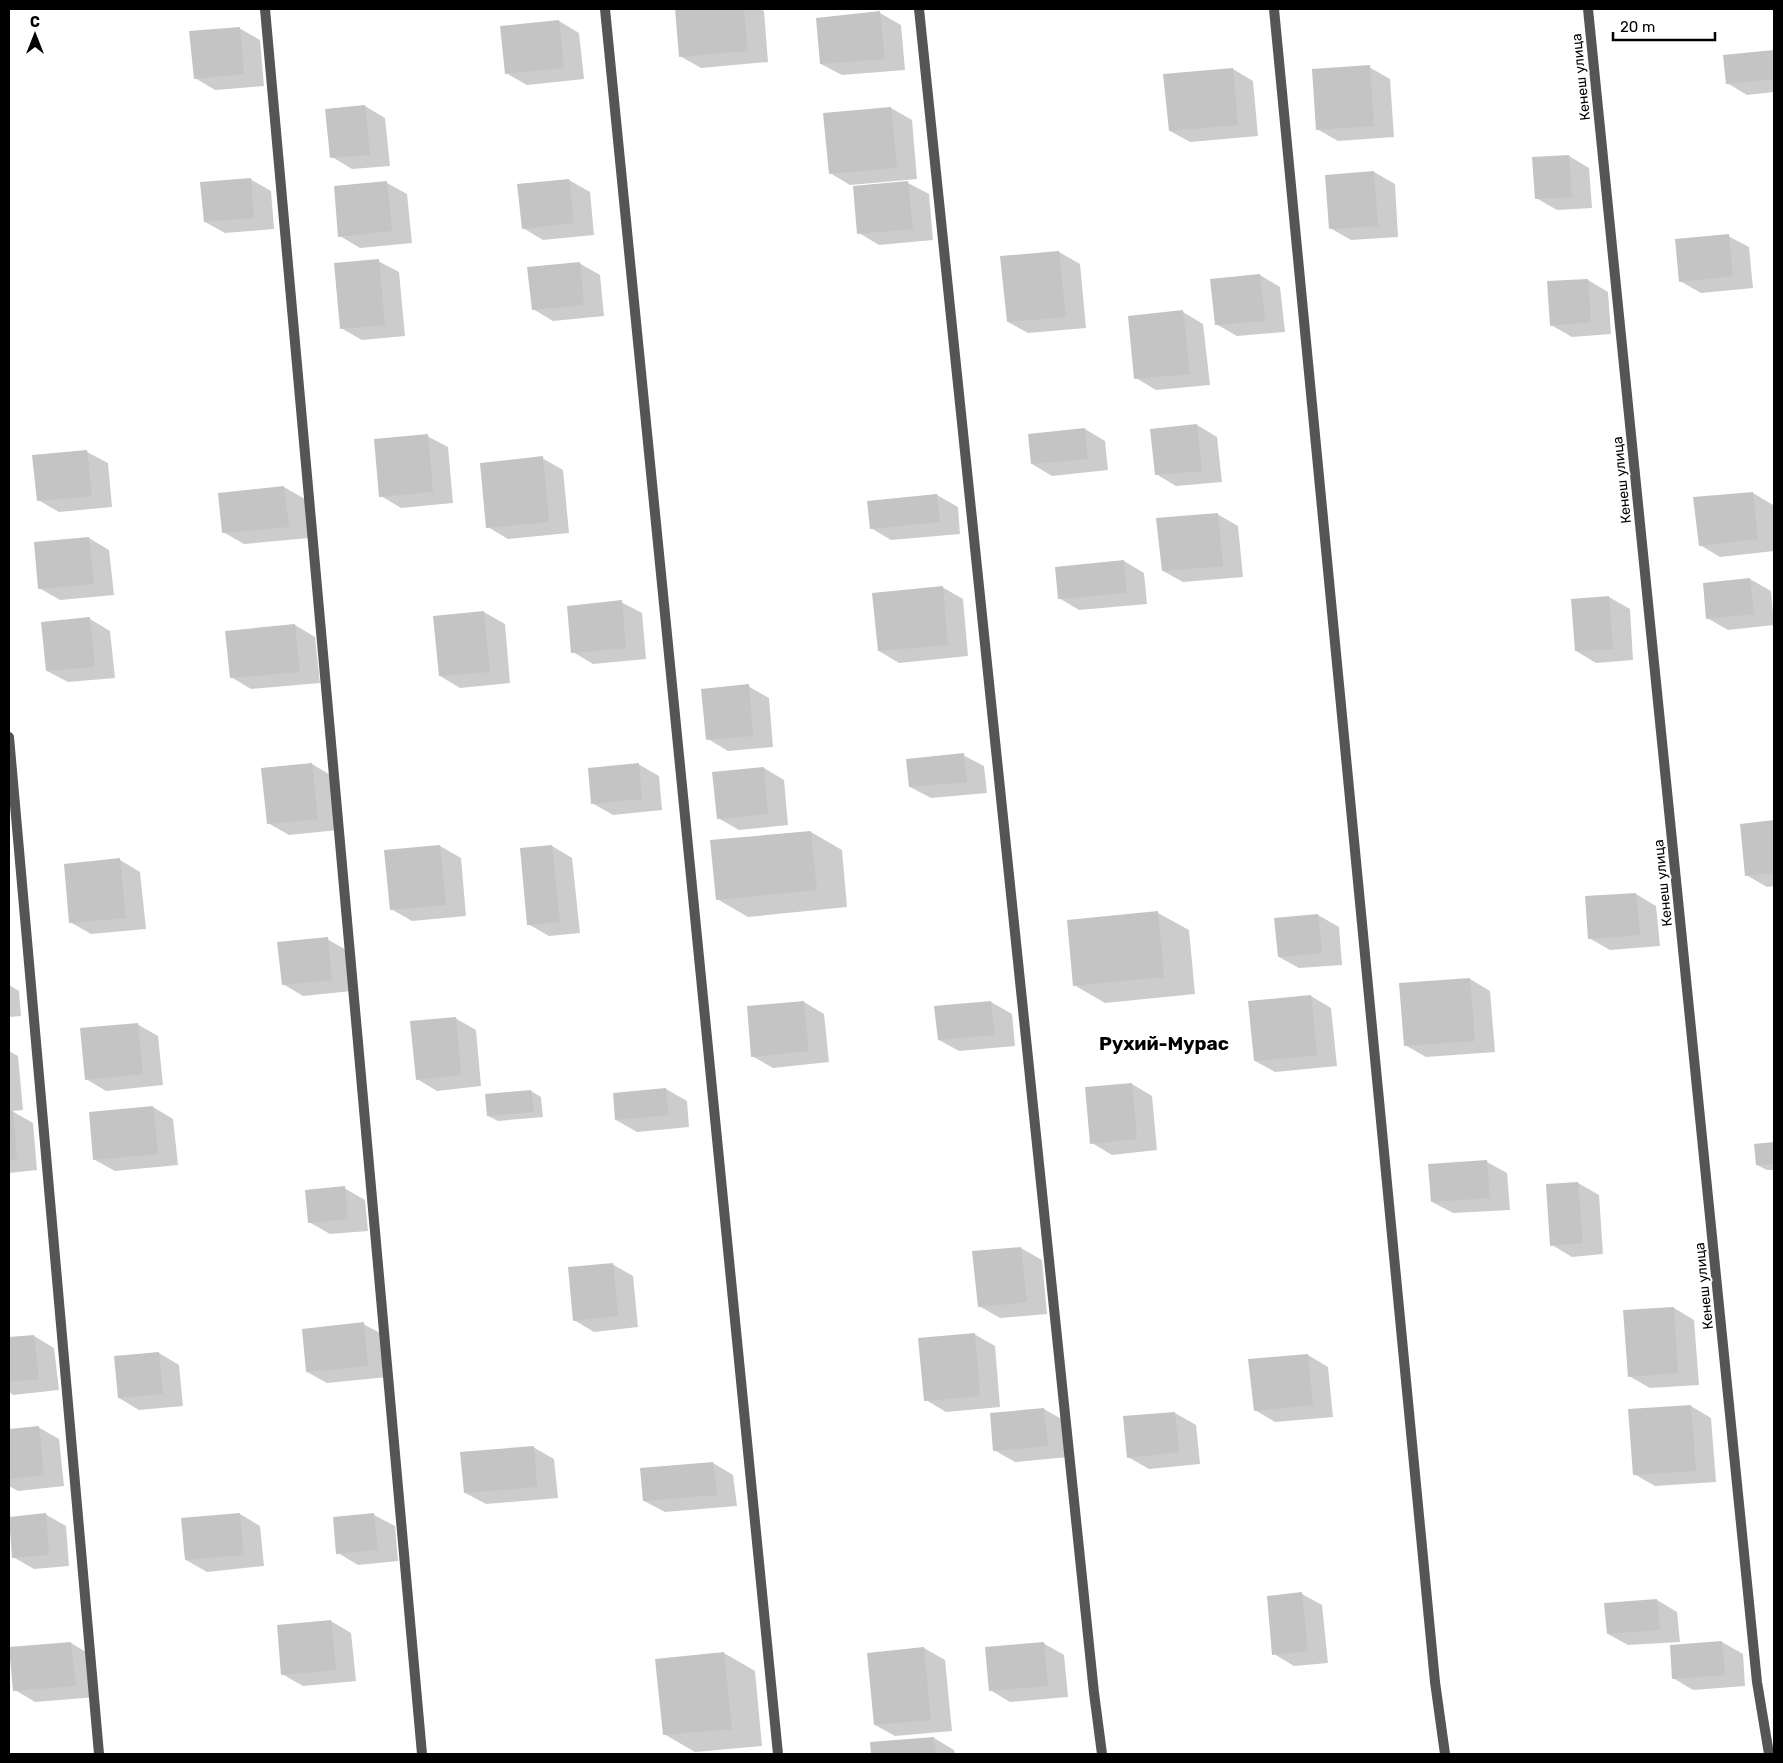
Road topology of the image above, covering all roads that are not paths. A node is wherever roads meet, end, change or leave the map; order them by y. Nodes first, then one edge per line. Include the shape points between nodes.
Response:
1 (266, 9) edge
2 (605, 9) edge
3 (919, 9) edge
4 (1274, 9) edge
5 (1588, 9) edge
6 (9, 737) edge
7 (99, 1754) edge
8 (422, 1754) edge
9 (778, 1754) edge
10 (1102, 1754) edge
11 (1445, 1754) edge
12 (1769, 1754) edge

1 - 8 street
2 - 9 street
3 - 10 street
4 - 11 street via 1434,1672
5 - 12 street, Кенеш улица via 1758,1682
6 - 7 street

